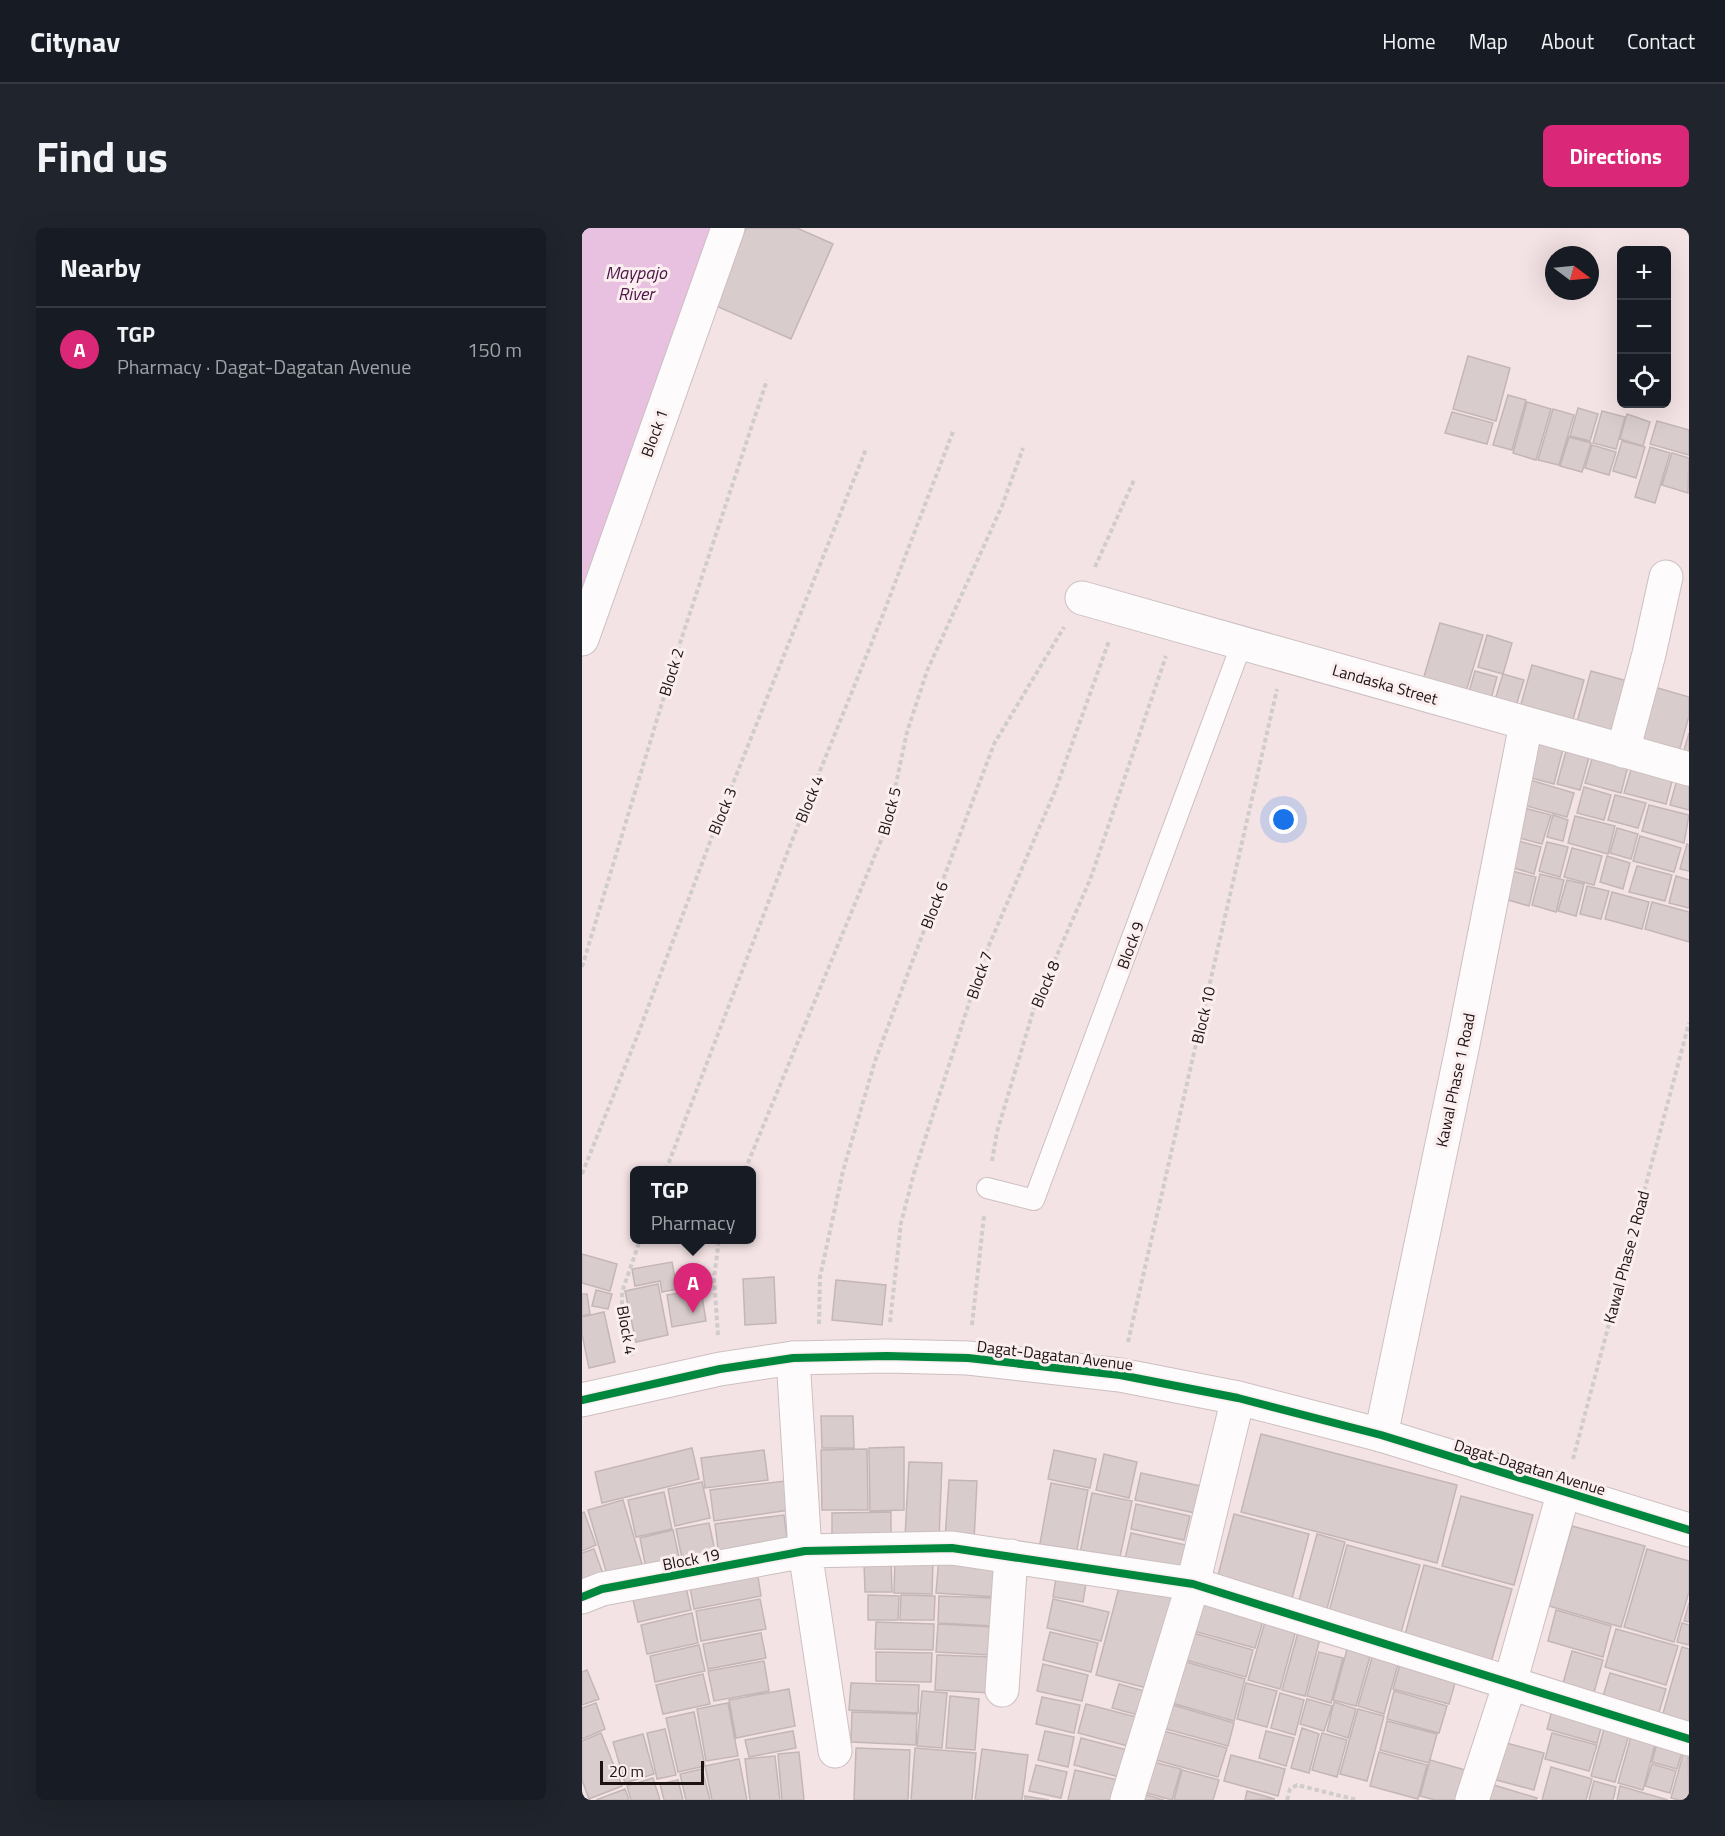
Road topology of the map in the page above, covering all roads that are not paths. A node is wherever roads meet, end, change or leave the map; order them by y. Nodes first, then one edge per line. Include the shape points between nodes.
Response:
1 (728, 228) edge
2 (1666, 577) dead end
3 (1082, 597) road end
4 (582, 639) edge
5 (1242, 643) junction
6 (1526, 724) junction
7 (1623, 751) junction
8 (1689, 769) edge
9 (987, 1188) road end
10 (806, 1358) junction
11 (1238, 1398) junction
12 (582, 1400) edge
13 (1381, 1435) junction
14 (1564, 1491) junction
15 (1689, 1530) edge
16 (805, 1551) junction
17 (1011, 1556) junction
18 (1193, 1584) junction
19 (582, 1597) edge
20 (1510, 1683) junction
21 (1002, 1690) dead end
22 (1689, 1739) edge
23 (835, 1751) dead end
24 (1127, 1800) edge
25 (1472, 1800) edge

1 - 4 street, Block 1
2 - 7 street
3 - 5 street, Landaska Street
5 - 6 street, Landaska Street
5 - 9 lane, Block 9 via 1034,1200
6 - 7 street, Landaska Street
6 - 13 street, Kawal Phase 1 Road
7 - 8 street, Landaska Street
10 - 11 street, Dagat-Dagatan Avenue via 968,1358 1120,1375
10 - 12 street, Dagat-Dagatan Avenue via 720,1369
10 - 16 street
11 - 13 street, Dagat-Dagatan Avenue
11 - 18 street
13 - 14 street, Dagat-Dagatan Avenue
14 - 15 street, Dagat-Dagatan Avenue
14 - 20 street
16 - 17 street, Block 19 via 952,1548
16 - 19 street, Block 19 via 602,1589
16 - 23 street
17 - 18 street, Block 19
17 - 21 street
18 - 20 street, Block 19
18 - 24 street
20 - 22 street, Block 19
20 - 25 street

